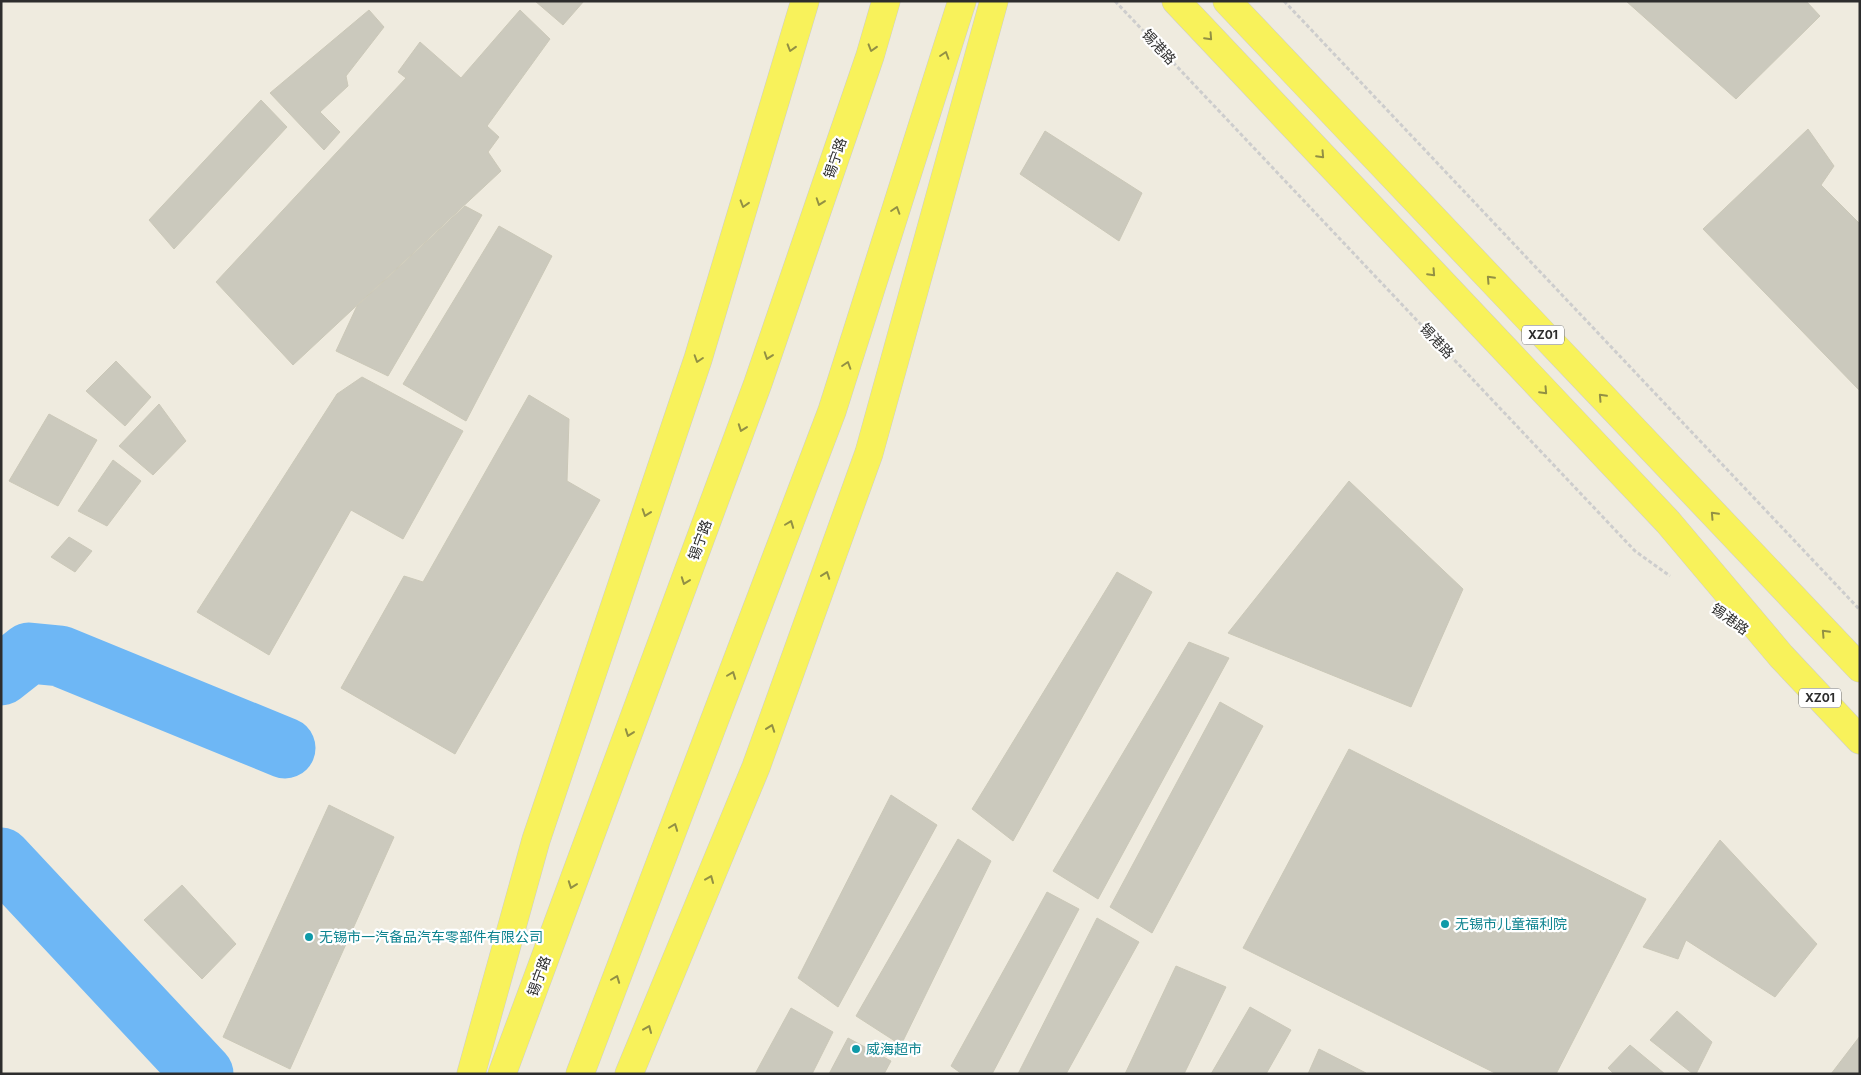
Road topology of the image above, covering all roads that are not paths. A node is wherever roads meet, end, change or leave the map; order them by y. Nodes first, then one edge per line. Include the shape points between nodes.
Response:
1 (805, 1) edge
2 (886, 1) edge
3 (962, 1) edge
4 (994, 1) edge
5 (1176, 1) edge
6 (1227, 1) edge
7 (1860, 668) edge
8 (1860, 740) edge
9 (471, 1074) edge
10 (502, 1074) edge
11 (580, 1074) edge
12 (629, 1074) edge

1 -> 9 main road via 698,358 536,840
2 -> 10 main road, 锡宁路 via 758,382
11 -> 3 main road via 832,411
12 -> 4 main road via 756,767 870,454
5 -> 8 main road, 锡港路 / XZ01 via 1668,522 1781,656
7 -> 6 main road, XZ01

